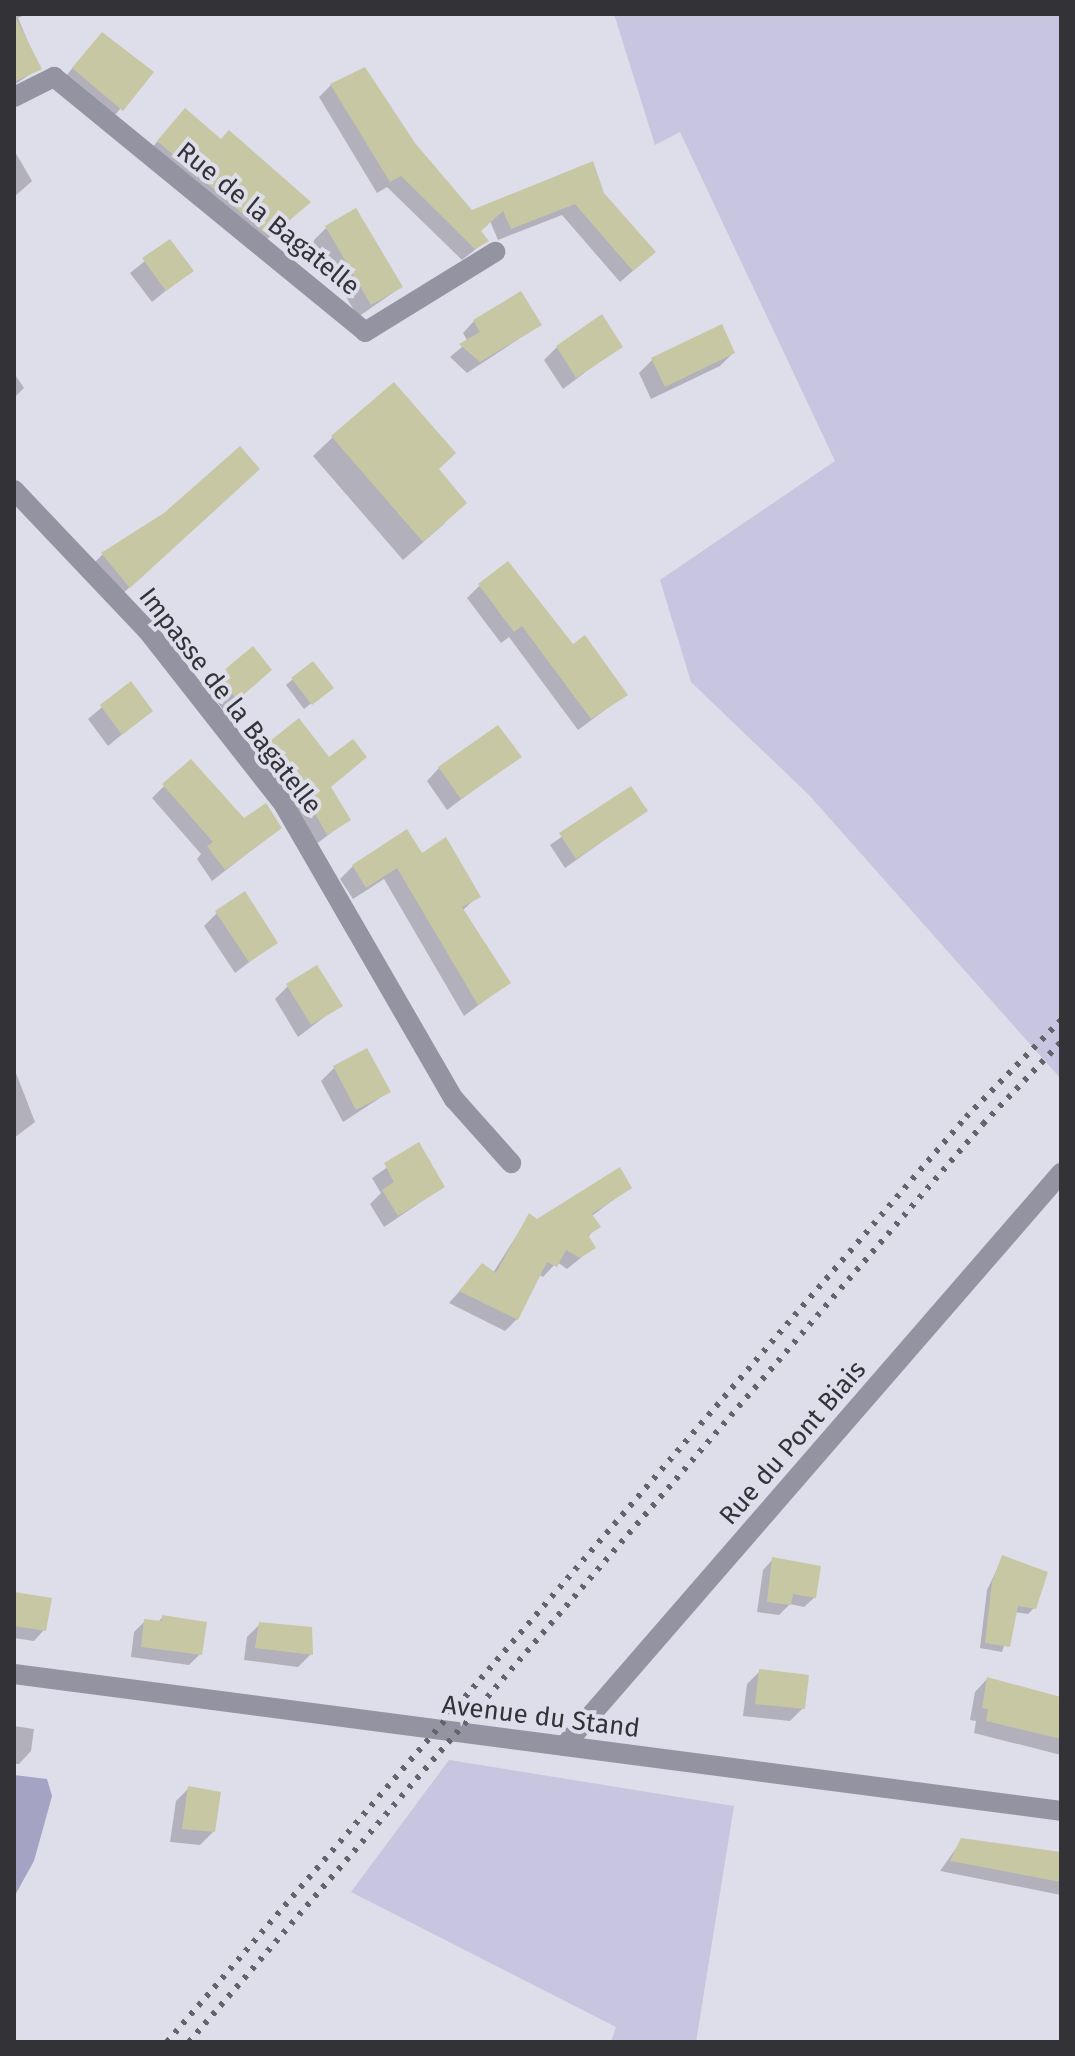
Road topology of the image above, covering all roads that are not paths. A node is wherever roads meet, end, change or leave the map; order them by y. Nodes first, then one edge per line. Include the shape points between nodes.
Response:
1 (14, 97) edge
2 (495, 252) dead end
3 (14, 490) edge
4 (511, 1163) dead end
5 (1061, 1173) edge
6 (14, 1674) edge
7 (564, 1746) junction
8 (1061, 1811) edge

1 - 2 street, Rue de la Bagatelle via 54,77 365,332
3 - 4 street, Impasse de la Bagatelle via 147,630 284,805 454,1099
5 - 7 street, Rue du Pont Biais
6 - 7 street, Avenue du Stand
7 - 8 street, Avenue du Stand

